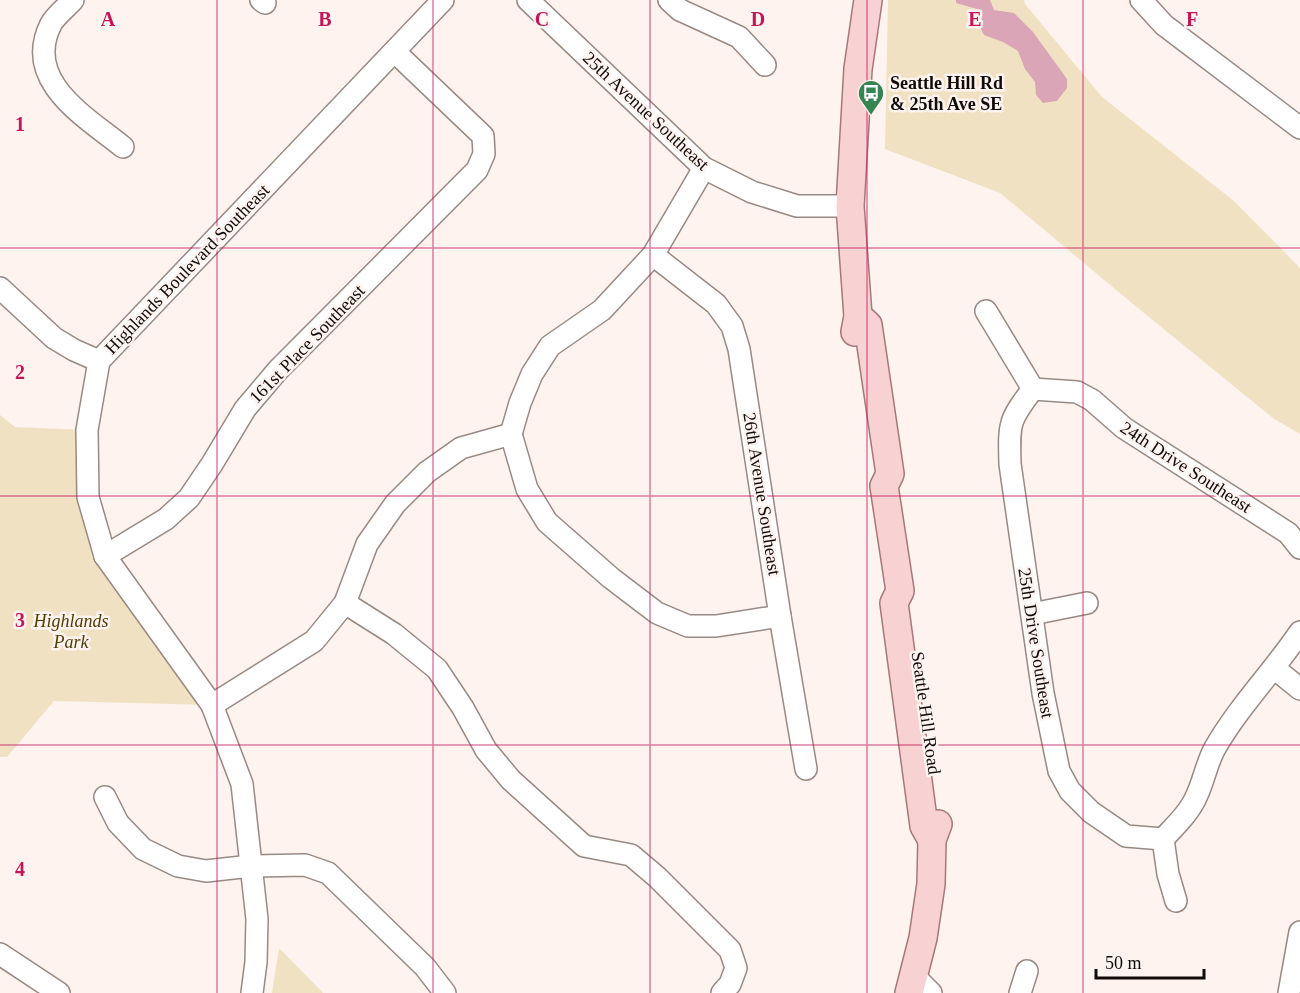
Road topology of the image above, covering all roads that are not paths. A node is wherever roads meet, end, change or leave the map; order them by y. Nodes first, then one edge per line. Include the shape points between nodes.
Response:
1 (73, 0) edge
2 (442, 0) edge
3 (528, 0) edge
4 (669, 0) edge
5 (868, 0) edge
6 (1141, 0) edge
7 (395, 52) junction
8 (765, 65) dead end
9 (1300, 128) edge
10 (123, 147) dead end
11 (704, 168) junction
12 (850, 206) junction
13 (653, 255) junction
14 (0, 288) edge
15 (986, 311) dead end
16 (99, 361) junction
17 (1033, 389) junction
18 (511, 434) junction
19 (1300, 548) edge
20 (105, 556) junction
21 (345, 603) junction
22 (1087, 603) dead end
23 (1032, 614) junction
24 (780, 616) junction
25 (1300, 632) edge
26 (1274, 668) junction
27 (1300, 689) edge
28 (212, 705) junction
29 (806, 769) dead end
30 (105, 797) dead end
31 (1163, 839) junction
32 (252, 866) junction
33 (1176, 901) dead end
34 (1300, 932) edge
35 (0, 954) edge
36 (1027, 971) dead end
37 (918, 987) edge
38 (59, 993) edge
39 (252, 993) edge
40 (445, 993) edge
41 (722, 993) edge
42 (1020, 993) edge
43 (1289, 993) edge

1 - 10 street via 52,23 46,42 45,60 52,84 67,102
2 - 7 street, Highlands Boulevard Southeast
3 - 11 street, 25th Avenue Southeast
4 - 8 street via 680,10 739,37
5 - 12 main road, Seattle Hill Road via 858,69
6 - 9 street via 1164,25
7 - 16 street, Highlands Boulevard Southeast
7 - 20 street, 161st Place Southeast via 483,136 484,154 477,170 265,386 245,409 189,498 166,519
11 - 12 street, 25th Avenue Southeast via 752,192 797,206
11 - 13 street
12 - 37 main road, Seattle Hill Road via 858,316 868,325 890,474 884,486 900,591 894,603 924,826 932,840 931,884
13 - 18 street via 602,310 550,346 532,374
13 - 24 street, 26th Avenue Southeast via 716,303 732,326 740,349
14 - 16 street via 54,338
15 - 17 street
16 - 20 street, Highlands Boulevard Southeast via 87,430 88,496
17 - 19 street, 24th Drive Southeast via 1077,392 1092,400 1124,428 1288,533
17 - 23 street, 25th Drive Southeast via 1009,427 1010,464
18 - 21 street via 461,448 427,472 395,504 367,544
18 - 24 street via 527,489 547,522 657,613 688,626 716,626
20 - 28 street, Highlands Boulevard Southeast
21 - 28 street via 314,641
21 - 41 street via 394,634 437,669 486,750 511,780 584,846 631,855 730,950 736,968
22 - 23 street
23 - 31 street, 25th Drive Southeast via 1053,746 1059,771 1070,791 1091,812 1126,836
24 - 29 street, 26th Avenue Southeast
25 - 26 street
26 - 27 street
26 - 31 street via 1244,703 1214,750 1197,796
28 - 32 street, Highlands Boulevard Southeast via 242,784
30 - 32 street via 118,823 143,849 178,866 206,871
31 - 33 street
32 - 39 street, Highlands Boulevard Southeast via 257,919
32 - 40 street via 305,865 328,873 425,967
34 - 43 street
35 - 38 street
36 - 42 street

